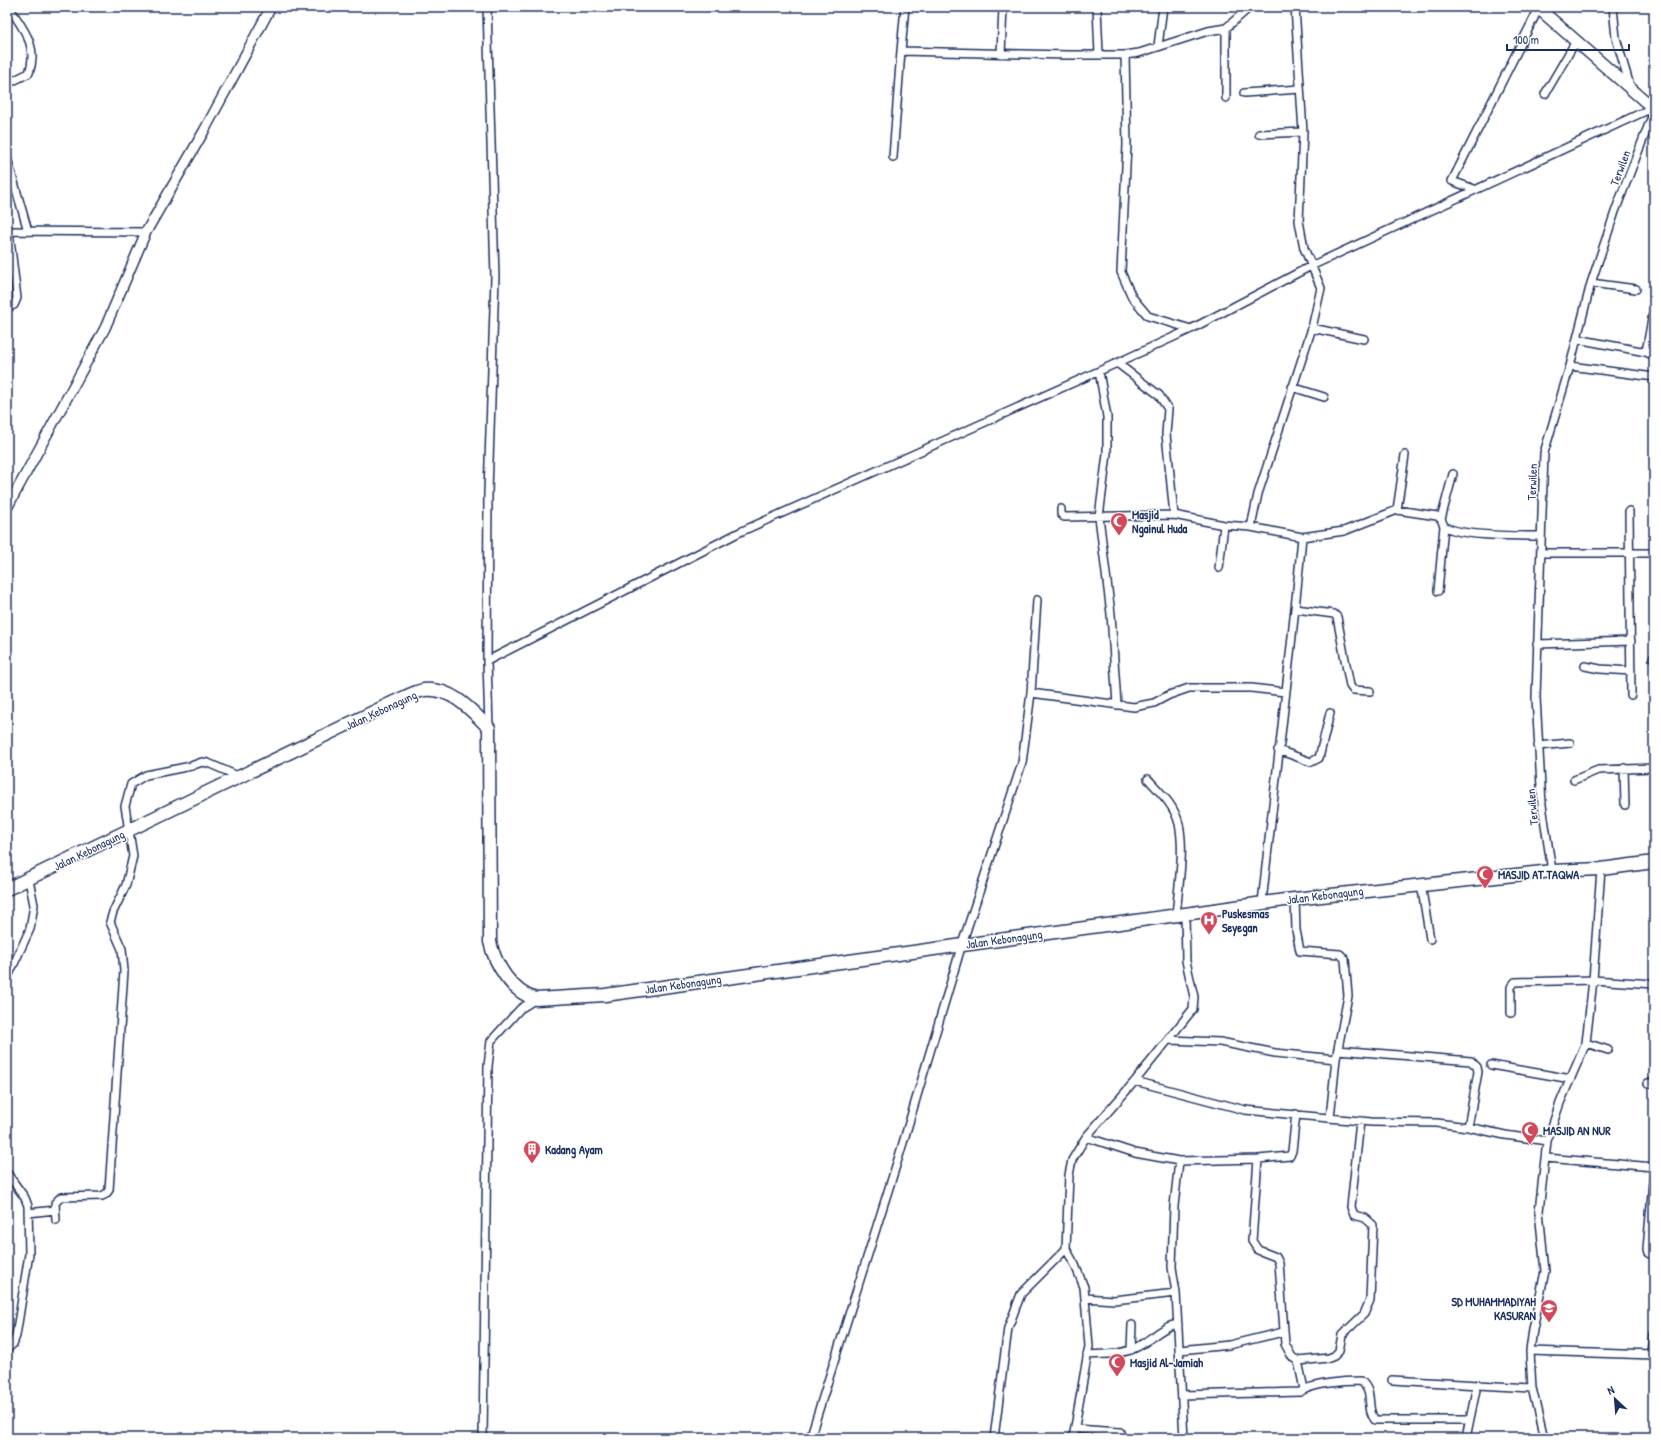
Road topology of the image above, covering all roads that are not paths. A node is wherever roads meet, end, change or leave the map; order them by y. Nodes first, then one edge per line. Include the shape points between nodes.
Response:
1 (9, 7) edge
2 (271, 7) edge
3 (487, 7) edge
4 (905, 7) edge
5 (1003, 7) edge
6 (1096, 7) edge
7 (1163, 7) edge
8 (1250, 7) edge
9 (1295, 7) edge
10 (1613, 7) edge
11 (1538, 8) edge
12 (1226, 28) junction
13 (1576, 41) junction
14 (1158, 46) junction
15 (901, 51) junction
16 (1001, 54) junction
17 (1099, 55) junction
18 (1125, 55) junction
19 (7, 84) edge
20 (1300, 89) junction
21 (1630, 89) junction
22 (1244, 93) dead end
23 (1545, 94) dead end
24 (1226, 98) dead end
25 (1653, 109) edge
26 (1303, 132) junction
27 (1259, 134) dead end
28 (893, 157) dead end
29 (7, 158) edge
30 (1474, 189) junction
31 (8, 231) edge
32 (28, 231) junction
33 (146, 232) junction
34 (1311, 266) junction
35 (1591, 283) junction
36 (1636, 290) dead end
37 (7, 308) edge
38 (1654, 308) edge
39 (1312, 328) junction
40 (1191, 329) junction
41 (1364, 339) dead end
42 (1577, 339) junction
43 (1646, 352) junction
44 (1654, 356) edge
45 (1117, 363) junction
46 (1570, 366) junction
47 (1099, 371) junction
48 (1653, 376) edge
49 (1292, 387) junction
50 (1324, 397) dead end
51 (1405, 455) dead end
52 (1452, 474) dead end
53 (7, 508) edge
54 (1061, 508) dead end
55 (1397, 510) junction
56 (1629, 511) dead end
57 (1174, 515) junction
58 (1099, 517) junction
59 (1441, 519) junction
60 (1224, 525) junction
61 (1444, 526) junction
62 (1251, 527) junction
63 (1541, 536) junction
64 (1302, 537) junction
65 (1630, 553) junction
66 (1654, 553) edge
67 (1541, 554) junction
68 (1219, 568) dead end
69 (1438, 591) dead end
70 (1038, 600) dead end
71 (1296, 609) junction
72 (1631, 641) junction
73 (1537, 644) junction
74 (487, 660) junction
75 (1585, 666) dead end
76 (1631, 671) junction
77 (1370, 691) dead end
78 (1285, 692) junction
79 (1031, 693) junction
80 (1631, 695) dead end
81 (1117, 705) junction
82 (1330, 713) dead end
83 (489, 728) junction
84 (1570, 743) dead end
85 (1538, 746) junction
86 (1278, 750) junction
87 (1624, 768) junction
88 (1654, 768) edge
89 (240, 777) junction
90 (1148, 779) dead end
91 (1574, 780) dead end
92 (1624, 804) dead end
93 (130, 831) junction
94 (1654, 862) edge
95 (1601, 869) junction
96 (1552, 871) junction
97 (29, 880) junction
98 (1421, 884) junction
99 (7, 889) edge
100 (1295, 899) junction
101 (1262, 903) junction
102 (1181, 915) junction
103 (1430, 939) dead end
104 (962, 944) junction
105 (7, 979) edge
106 (1593, 980) junction
107 (1654, 984) edge
108 (536, 999) junction
109 (1511, 1013) dead end
110 (1169, 1040) junction
111 (1586, 1044) junction
112 (1338, 1050) junction
113 (1608, 1050) dead end
114 (1336, 1059) junction
115 (1491, 1065) dead end
116 (1571, 1079) junction
117 (1135, 1081) junction
118 (1296, 1114) junction
119 (1330, 1118) junction
120 (1360, 1121) junction
121 (1468, 1127) junction
122 (1086, 1137) junction
123 (1548, 1141) junction
124 (1546, 1158) junction
125 (1258, 1159) junction
126 (1179, 1161) junction
127 (1654, 1166) edge
128 (1654, 1170) edge
129 (7, 1173) edge
130 (55, 1210) junction
131 (28, 1213) junction
132 (56, 1220) dead end
133 (1066, 1249) junction
134 (1654, 1256) edge
135 (1176, 1293) junction
136 (1085, 1298) junction
137 (1132, 1325) dead end
138 (1178, 1325) junction
139 (1283, 1332) junction
140 (1654, 1334) edge
141 (7, 1349) edge
142 (1131, 1350) junction
143 (1180, 1350) junction
144 (1530, 1351) junction
145 (1087, 1355) junction
146 (1653, 1355) edge
147 (1298, 1361) junction
148 (1392, 1380) dead end
149 (1476, 1385) junction
150 (1532, 1388) junction
151 (1304, 1389) junction
152 (1182, 1395) junction
153 (1468, 1420) junction
154 (1075, 1429) junction
155 (1120, 1432) dead end
156 (483, 1438) edge
157 (810, 1438) edge
158 (994, 1438) edge
159 (1073, 1438) edge
160 (1184, 1438) edge
161 (1466, 1438) edge
162 (1544, 1438) edge

1 - 19 street via 29,40 33,54 28,73
2 - 33 street
3 - 74 street via 495,277 488,492
4 - 15 street
5 - 16 street
6 - 17 street
7 - 14 street
8 - 12 street
9 - 20 street
10 - 21 street via 1616,38
11 - 13 main road
11 - 30 street via 1452,181
12 - 14 street
12 - 24 street
13 - 21 main road
13 - 23 street
14 - 18 street
15 - 16 street
15 - 28 street
16 - 17 street
17 - 18 street
18 - 40 street via 1127,145 1121,272 1132,298 1148,316
20 - 22 street
20 - 26 street
21 - 25 main road
25 - 30 street
25 - 35 street, Terwilen
26 - 27 street
26 - 34 street via 1300,221 1304,248
29 - 32 street
30 - 34 street
31 - 32 street
31 - 37 street via 17,298 14,305
32 - 33 street
33 - 53 street via 105,328
34 - 39 street via 1321,288
34 - 40 street
35 - 36 street
35 - 42 street, Terwilen
38 - 43 street
39 - 41 street
39 - 49 street
40 - 45 street
42 - 43 street
42 - 46 street, Terwilen
43 - 44 street
45 - 47 street
45 - 57 street via 1159,394 1168,409 1166,434
46 - 48 street
46 - 63 street, Terwilen via 1544,453
47 - 58 street via 1107,417 1107,454
47 - 74 street via 740,532
49 - 50 street
49 - 62 street via 1258,494
51 - 55 street
52 - 59 street
54 - 58 street via 1064,517
55 - 59 street via 1429,514
55 - 64 street via 1344,531
56 - 65 street
57 - 58 street
57 - 60 street
58 - 81 street via 1111,614
59 - 61 street
60 - 62 street
60 - 68 street
61 - 63 street via 1466,532
61 - 69 street
62 - 64 street
63 - 67 street, Terwilen
64 - 71 street
65 - 66 street
65 - 67 street
65 - 72 street
67 - 73 street, Terwilen
70 - 79 street
71 - 77 street via 1334,614 1337,617 1350,686 1353,690
71 - 78 street
72 - 73 street
72 - 76 street
73 - 85 street, Terwilen
74 - 83 street
75 - 76 street
76 - 80 street
78 - 81 street via 1251,688 1189,688 1154,703 1134,707
78 - 86 street
79 - 81 street
79 - 104 street via 1022,763
82 - 86 street via 1319,758 1311,762
83 - 89 main road, Jalan Kebonagung via 460,701 438,692 424,690
83 - 108 main road via 490,942 494,958 512,983 529,997
84 - 85 street
85 - 96 street, Terwilen via 1542,805
86 - 101 street
87 - 88 street
87 - 91 street via 1598,770
87 - 92 street
89 - 93 main road, Jalan Kebonagung
89 - 93 street via 205,762 158,772 134,781 128,789 125,802
90 - 102 street via 1163,795 1179,824
93 - 97 main road, Jalan Kebonagung
93 - 130 street via 133,856 126,885 112,912 110,922 122,949 124,972 109,1190 102,1196 60,1197 55,1203
94 - 95 main road, Jalan Kebonagung
95 - 96 main road, Jalan Kebonagung
95 - 106 street
96 - 98 main road, Jalan Kebonagung
97 - 99 main road, Jalan Kebonagung
97 - 105 street via 34,905 30,929
98 - 100 main road, Jalan Kebonagung
98 - 103 street
100 - 101 main road, Jalan Kebonagung
100 - 112 street via 1300,951 1336,954 1345,959 1348,996
101 - 102 main road, Jalan Kebonagung
102 - 104 main road, Jalan Kebonagung
102 - 110 street via 1194,1002 1190,1014
104 - 108 main road, Jalan Kebonagung via 605,995
104 - 157 street via 900,1153
106 - 107 street
106 - 109 street via 1515,982 1511,986
106 - 111 street
108 - 156 street via 520,1009 491,1041 488,1066
110 - 114 street via 1220,1042 1274,1053
110 - 117 street
111 - 113 street
111 - 116 street
112 - 114 street
112 - 121 street via 1471,1061 1478,1072
114 - 119 street
115 - 116 street
116 - 123 street
117 - 118 street via 1245,1110
117 - 122 street
118 - 119 street
118 - 125 street via 1290,1156
119 - 120 street
120 - 121 street via 1422,1122
120 - 147 street via 1351,1208 1354,1214 1365,1218 1373,1225 1370,1300 1364,1314 1342,1335 1339,1351 1334,1356
121 - 123 street
122 - 126 street via 1135,1153
122 - 133 street via 1070,1168
123 - 124 street
124 - 127 street
124 - 144 street via 1539,1211 1545,1271
125 - 126 street
125 - 139 street via 1252,1241 1258,1250 1276,1257 1279,1263
126 - 135 street via 1173,1217 1172,1267
128 - 134 street via 1647,1249 1648,1253
129 - 131 street via 25,1198
130 - 131 street
130 - 132 street
131 - 141 street via 27,1270 16,1336 13,1344
133 - 136 street via 1081,1279
133 - 158 street via 1021,1294 1008,1328
135 - 136 street via 1114,1300
135 - 138 street
136 - 145 street via 1089,1346
137 - 142 street
138 - 142 street via 1167,1328
138 - 143 street
139 - 143 street via 1228,1345
139 - 147 street via 1289,1352
140 - 146 street
142 - 145 street
143 - 152 street
144 - 146 street
144 - 150 street
145 - 154 street
147 - 151 street
148 - 149 street
149 - 150 street
149 - 153 street
150 - 162 street
151 - 152 street via 1300,1392
151 - 153 street via 1361,1381 1369,1392 1370,1409 1375,1420
152 - 160 street
153 - 161 street
154 - 155 street
154 - 159 street

